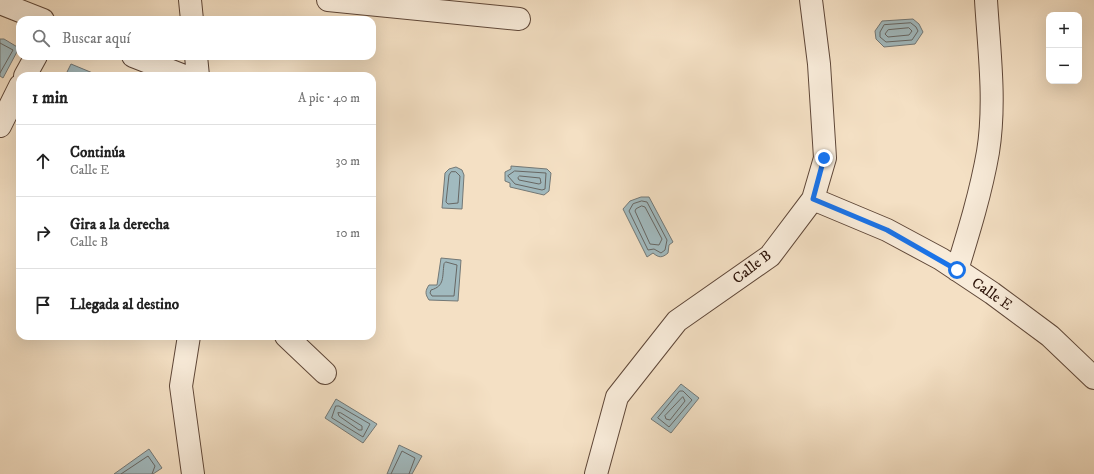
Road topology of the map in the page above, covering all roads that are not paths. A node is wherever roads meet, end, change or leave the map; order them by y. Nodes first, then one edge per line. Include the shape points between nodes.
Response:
1 (190, 0) edge
2 (328, 0) edge
3 (811, 0) edge
4 (986, 0) edge
5 (0, 3) edge
6 (33, 16) edge
7 (192, 16) edge
8 (519, 19) dead end
9 (34, 60) edge
10 (144, 60) edge
11 (196, 60) edge
12 (27, 72) edge
13 (174, 72) edge
14 (198, 72) edge
15 (16, 94) edge
16 (0, 126) edge
17 (813, 199) junction
18 (957, 270) junction
19 (188, 340) edge
20 (290, 340) edge
21 (325, 373) dead end
22 (1094, 378) edge
23 (193, 474) edge
24 (596, 474) edge

1 - 7 street
2 - 8 street
3 - 17 street, Calle B via 819,64 824,158
4 - 18 street via 992,86 988,151 976,206
5 - 6 street
9 - 12 street
10 - 13 street
11 - 14 street
15 - 16 street
17 - 18 street, Calle E via 887,230
17 - 24 street, Calle B via 770,256 677,321 635,374 617,397
18 - 22 street, Calle E via 1050,336
19 - 23 street via 181,386
20 - 21 street

